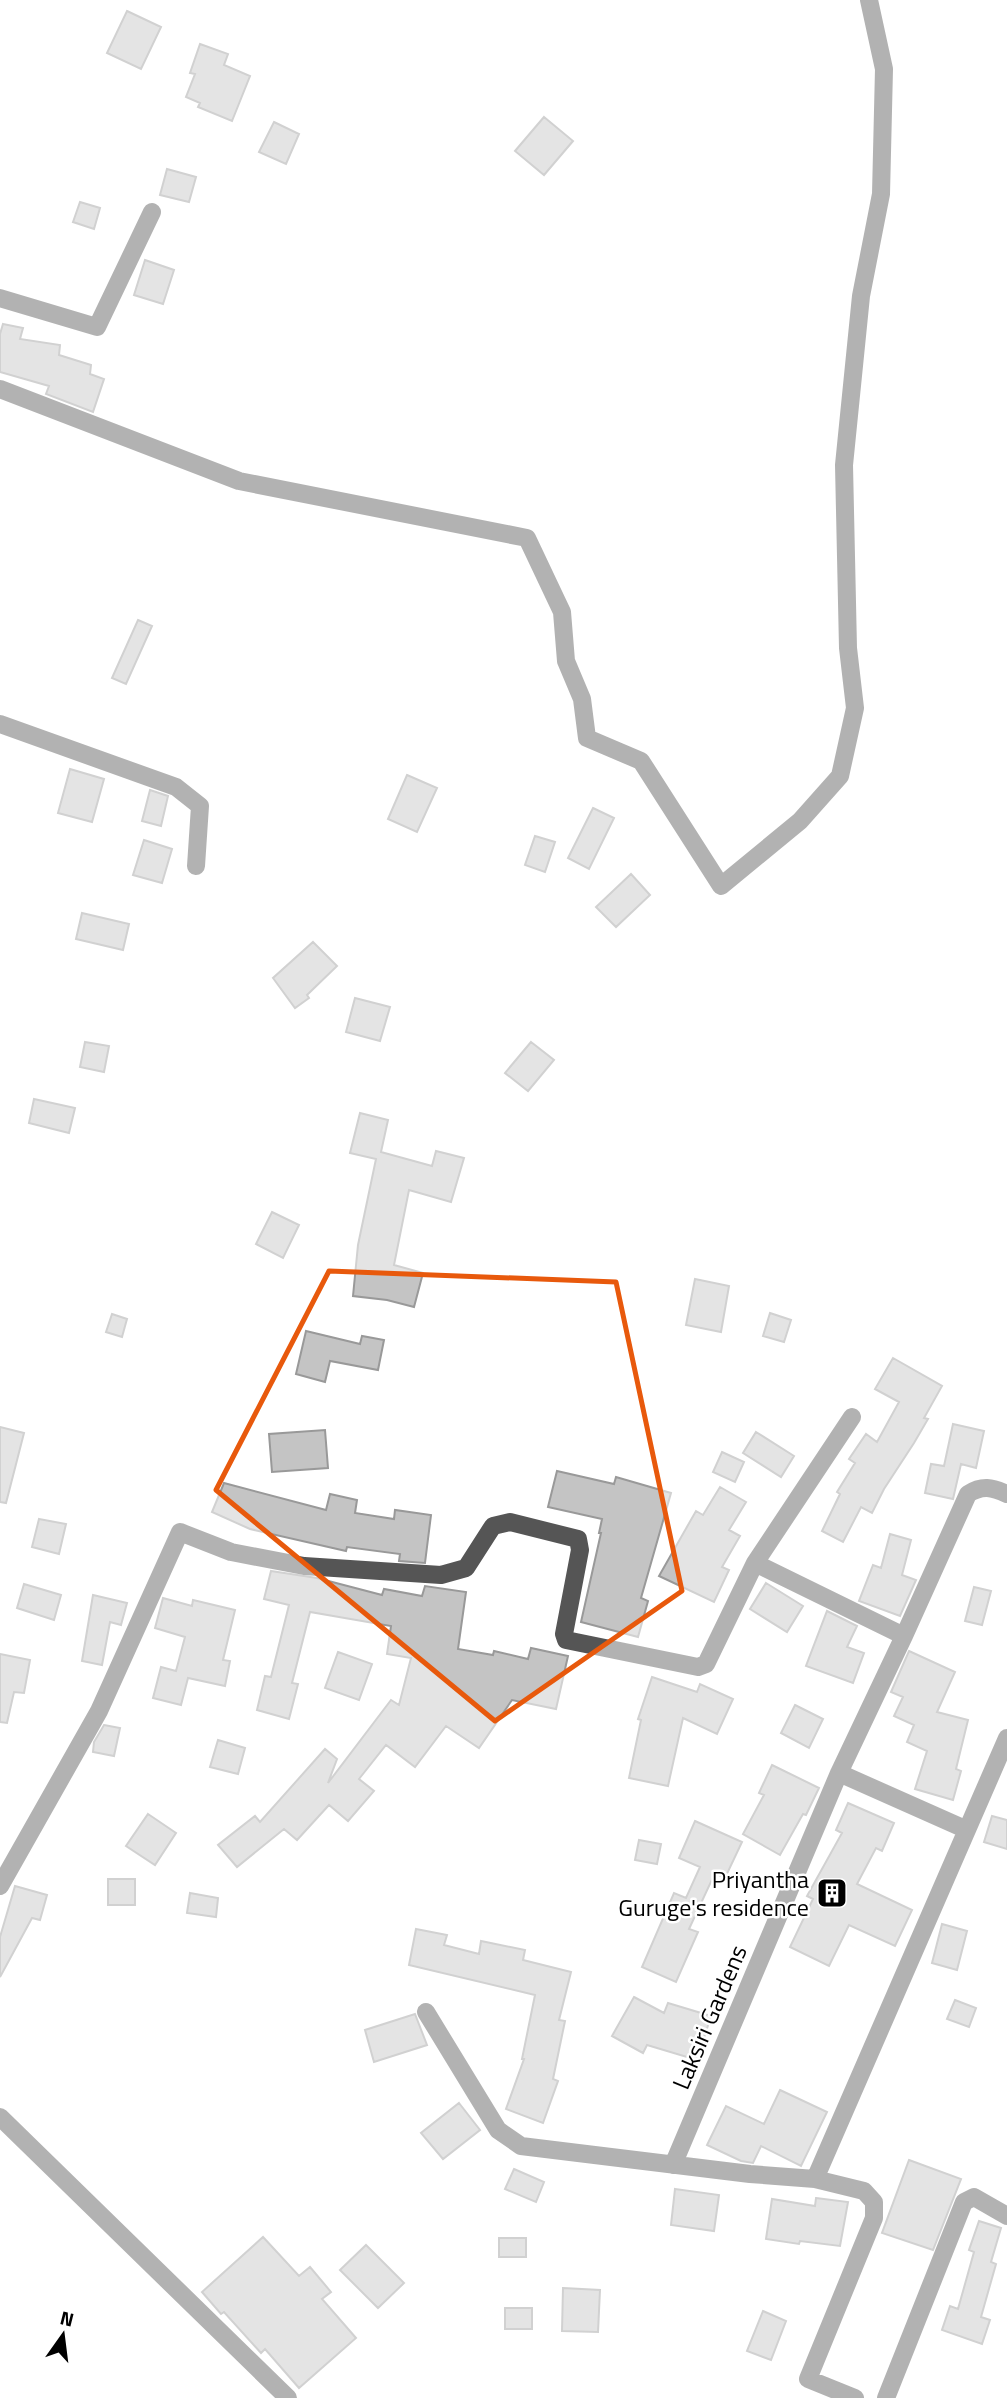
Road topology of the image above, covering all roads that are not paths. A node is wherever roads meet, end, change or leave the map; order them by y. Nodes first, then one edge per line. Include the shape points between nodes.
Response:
1 (869, 0) edge
2 (152, 212) dead end
3 (0, 298) edge
4 (0, 389) edge
5 (0, 724) edge
6 (196, 866) dead end
7 (852, 1417) dead end
8 (1007, 1494) edge
9 (755, 1563) junction
10 (904, 1636) junction
11 (1007, 1738) edge
12 (839, 1773) junction
13 (965, 1829) junction
14 (0, 1886) edge
15 (426, 2012) dead end
16 (0, 2118) edge
17 (673, 2165) junction
18 (815, 2179) junction
19 (1007, 2216) edge
20 (288, 2398) edge
21 (855, 2398) edge
22 (886, 2398) edge

1 - 4 street via 884,69 881,194 861,296 844,465 848,648 856,708 839,776 800,821 721,886 641,761 587,738 582,699 566,661 562,612 527,538 239,481
2 - 3 street via 97,327
5 - 6 street via 176,787 200,806
7 - 9 street
8 - 10 street, Laksiri Gardens via 995,1488 978,1488 968,1494
9 - 10 street
9 - 14 street via 706,1664 698,1667 566,1640 578,1539 510,1522 493,1526 466,1568 441,1575 304,1566 231,1552 180,1532 99,1711
10 - 12 street, Laksiri Gardens
11 - 13 street
12 - 13 street
12 - 17 street, Laksiri Gardens
13 - 18 street
15 - 17 street via 498,2130 521,2146
16 - 20 street
17 - 18 street
18 - 21 street via 864,2191 874,2202 874,2218 808,2379
19 - 22 street via 974,2197 964,2202

